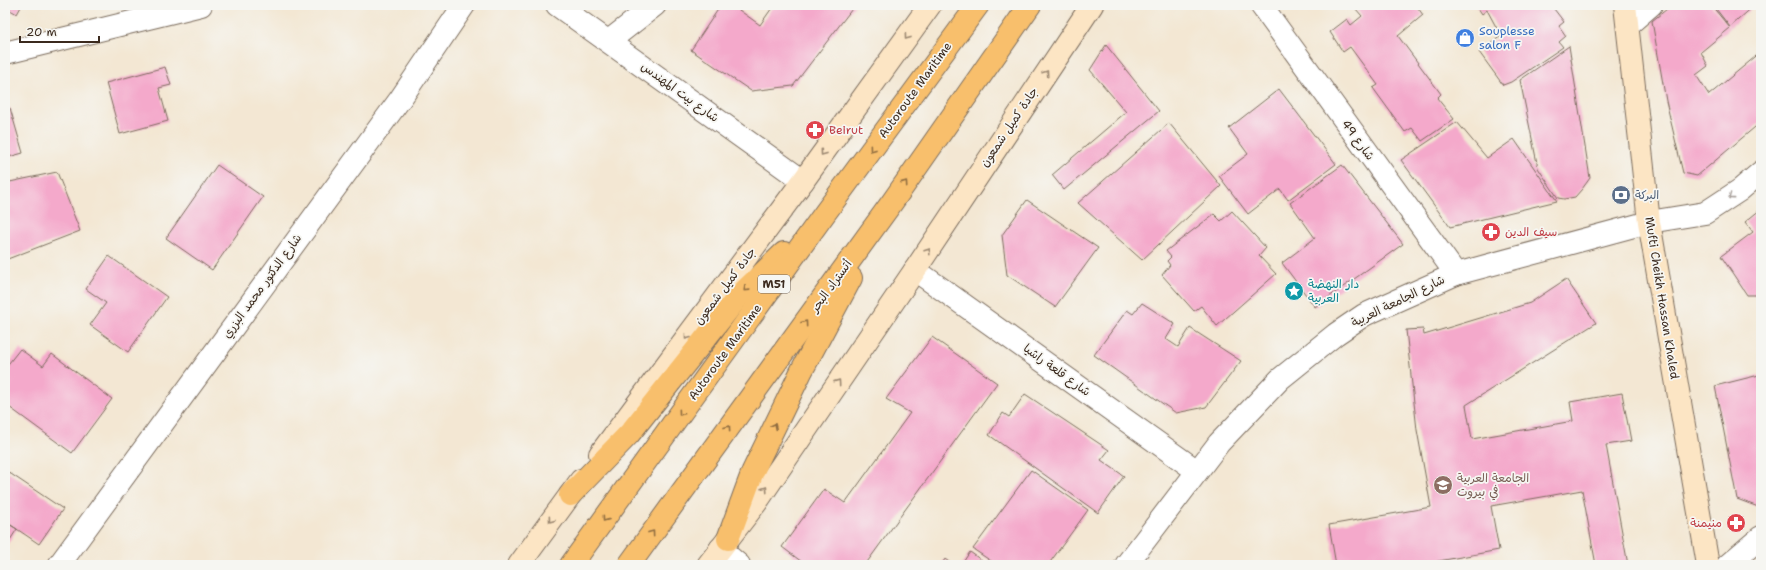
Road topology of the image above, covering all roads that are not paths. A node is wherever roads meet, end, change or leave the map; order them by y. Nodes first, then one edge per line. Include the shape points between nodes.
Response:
1 (201, 5) edge
2 (464, 5) edge
3 (557, 5) edge
4 (656, 5) edge
5 (930, 5) edge
6 (978, 5) edge
7 (1030, 5) edge
8 (1092, 5) edge
9 (1261, 5) edge
10 (1651, 5) edge
11 (1626, 15) edge
12 (610, 41) junction
13 (5, 53) edge
14 (1761, 172) edge
15 (803, 181) junction
16 (893, 201) junction
17 (825, 213) junction
18 (1649, 222) junction
19 (915, 270) junction
20 (1456, 274) junction
21 (1197, 471) junction
22 (570, 495) junction
23 (1761, 536) edge
24 (719, 551) edge
25 (59, 565) edge
26 (519, 565) edge
27 (571, 565) edge
28 (629, 565) edge
29 (739, 565) edge
30 (1126, 565) edge
31 (1708, 565) edge
32 (1728, 565) edge

1 - 13 street
2 - 25 street, شارع الدكتور محمد البزري via 401,98
3 - 12 street, شارع بيت المهندس
4 - 12 street
5 -> 15 main road, جادة كميل شمعون
6 -> 17 highway, Autoroute Maritime / M51
16 -> 7 highway, أتستراد البحر
19 -> 8 main road, جادة كميل شمعون
9 - 20 street, شارع 49
10 - 11 street
11 - 18 main road, Mufti Cheikh Hassan Khaled
12 - 15 street, شارع بيت المهندس
14 -> 18 street, شارع الجامعة العربية via 1740,190 1705,213
15 -> 22 main road, جادة كميل شمعون
24 -> 16 highway via 753,470 802,370
28 -> 16 highway, أتستراد البحر
17 -> 22 highway via 739,296 629,434
17 -> 27 highway, Autoroute Maritime / M51
18 - 20 street, شارع الجامعة العربية
18 - 31 main road, Mufti Cheikh Hassan Khaled
19 - 21 street, شارع قلعة راشيا
24 -> 19 main road, جادة كميل شمعون via 756,503
20 - 21 street, شارع الجامعة العربية via 1364,315 1336,334 1280,379
21 - 30 street, شارع الجامعة العربية
22 -> 26 main road, جادة كميل شمعون
23 - 32 street
24 - 29 street

